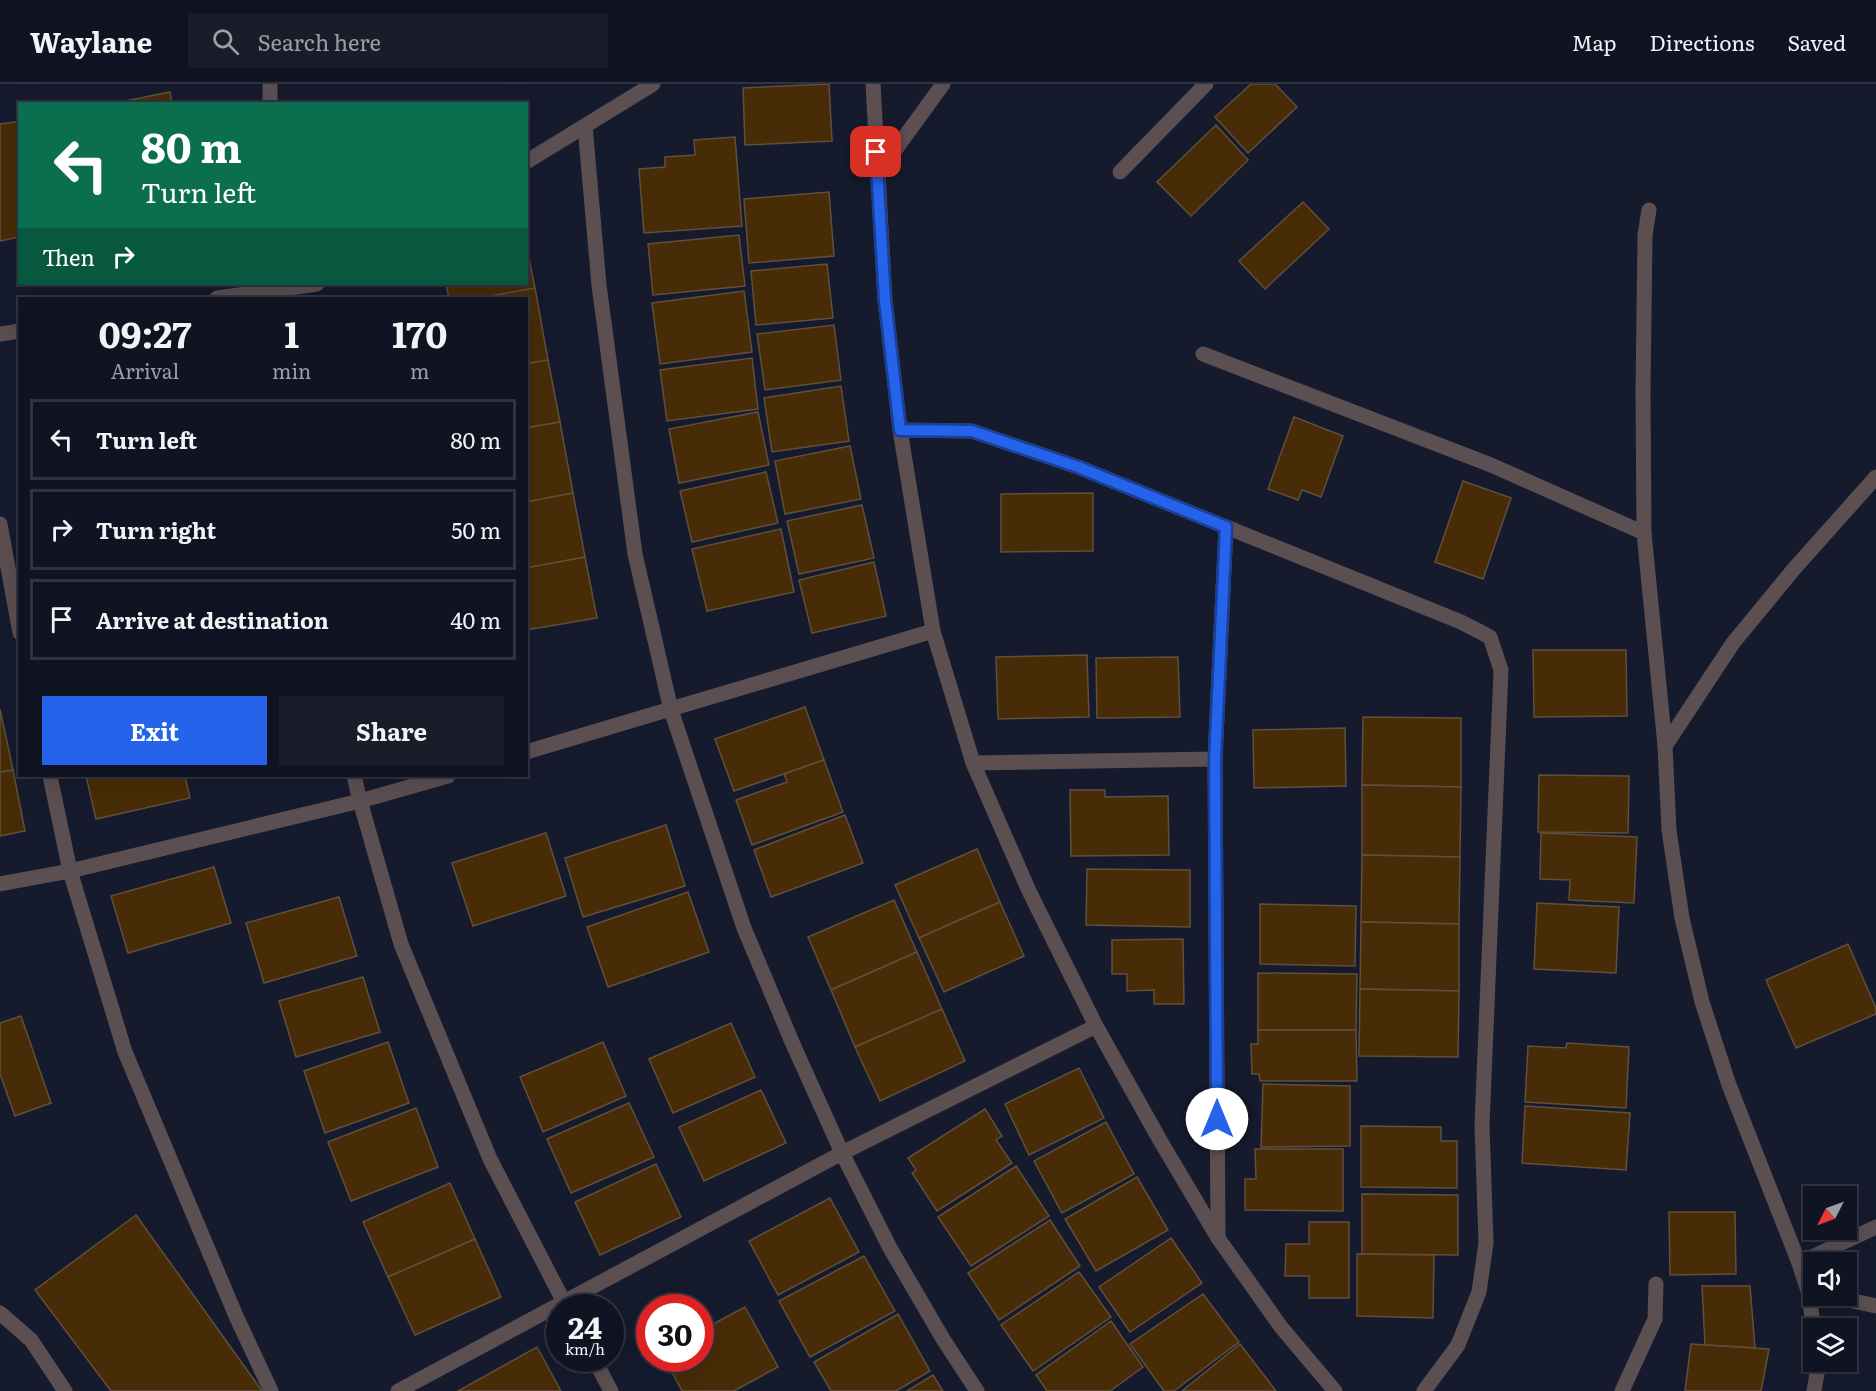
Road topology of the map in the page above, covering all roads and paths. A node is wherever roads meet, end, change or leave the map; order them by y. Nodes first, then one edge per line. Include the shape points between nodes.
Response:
1 (270, 84) edge
2 (653, 84) edge
3 (873, 84) edge
4 (943, 84) edge
5 (1206, 84) edge
6 (270, 102) edge
7 (585, 126) junction
8 (528, 161) edge
9 (1120, 172) dead end
10 (877, 175) junction
11 (1649, 210) dead end
12 (310, 285) edge
13 (269, 291) edge
14 (225, 297) edge
15 (18, 331) edge
16 (0, 334) edge
17 (1203, 354) dead end
18 (900, 430) junction
19 (1876, 477) edge
20 (0, 524) edge
21 (1226, 527) junction
22 (1644, 533) junction
23 (18, 622) edge
24 (933, 631) junction
25 (671, 710) junction
26 (1665, 746) junction
27 (528, 751) edge
28 (1215, 759) junction
29 (973, 763) junction
30 (50, 777) edge
31 (354, 777) edge
32 (444, 777) edge
33 (360, 801) junction
34 (70, 871) junction
35 (0, 884) edge
36 (1096, 1026) junction
37 (842, 1153) junction
38 (1876, 1227) edge
39 (1218, 1238) junction
40 (1799, 1263) junction
41 (1803, 1273) edge
42 (1656, 1284) dead end
43 (559, 1294) edge
44 (587, 1294) edge
45 (1857, 1302) edge
46 (1876, 1306) edge
47 (0, 1314) edge
48 (546, 1316) edge
49 (601, 1372) edge
50 (1817, 1372) edge
51 (65, 1391) edge
52 (271, 1391) edge
53 (398, 1391) edge
54 (611, 1391) edge
55 (977, 1391) edge
56 (1335, 1391) edge
57 (1425, 1391) edge
58 (1622, 1391) edge
59 (1814, 1391) edge

1 - 6 street
2 - 7 street
3 - 10 street
4 - 10 street
5 - 9 street
7 - 8 street
7 - 25 street via 599,285 635,554
10 - 18 street via 885,300
11 - 22 street via 1645,235
12 - 13 street
13 - 14 street
15 - 16 street
17 - 22 street via 1491,465
18 - 21 street via 972,431 1078,467
18 - 24 street
19 - 26 street via 1733,643
20 - 23 street
21 - 28 street
21 - 57 street via 1461,622 1490,638 1501,670 1482,1125 1486,1243 1479,1292 1458,1345
22 - 26 street
24 - 25 street
24 - 29 street
25 - 27 street
25 - 37 street via 744,928
26 - 40 street via 1669,830 1682,918 1702,1002
28 - 29 street
28 - 39 street
29 - 36 street via 1029,891
30 - 34 street
31 - 33 street
32 - 33 street
33 - 34 street
33 - 43 street via 401,945 490,1159
34 - 35 street
34 - 52 street via 125,1052
36 - 37 street
36 - 39 street
37 - 44 street
37 - 55 street via 890,1248
38 - 40 street
39 - 56 street via 1281,1327
40 - 41 street
42 - 58 street via 1654,1319
45 - 46 street
47 - 51 street via 31,1340
48 - 53 street
49 - 54 street
50 - 59 street

